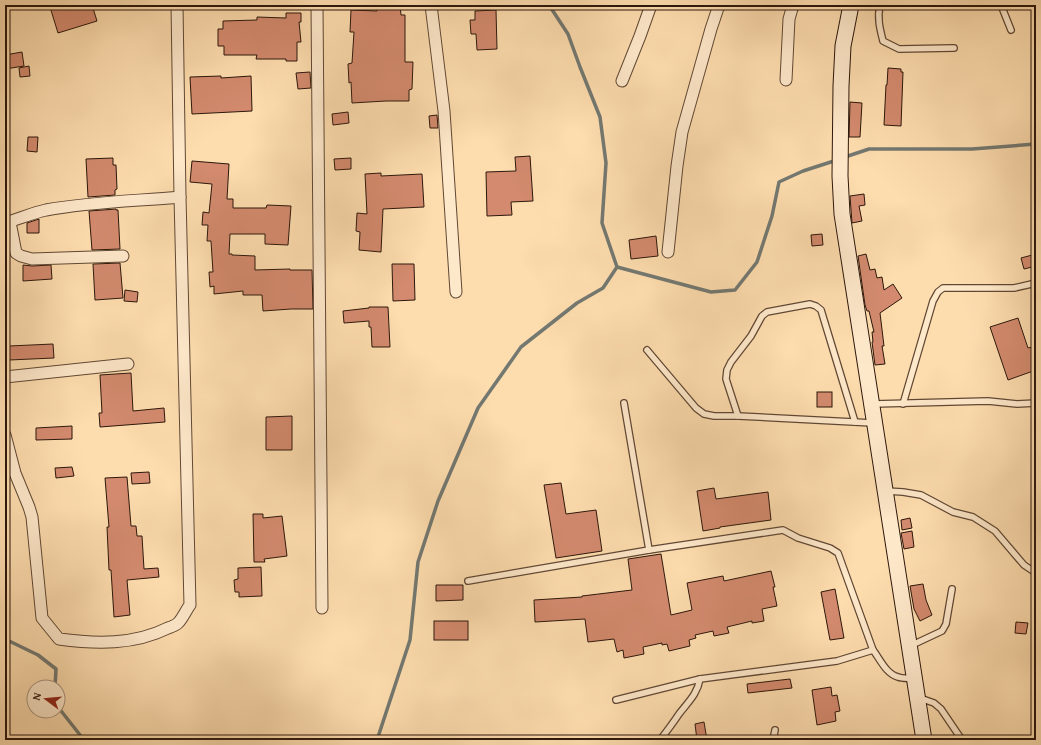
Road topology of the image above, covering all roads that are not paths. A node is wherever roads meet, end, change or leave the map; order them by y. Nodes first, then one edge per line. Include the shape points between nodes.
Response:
1 (177, 5) edge
2 (317, 5) edge
3 (431, 5) edge
4 (651, 5) edge
5 (719, 5) edge
6 (793, 5) edge
7 (851, 5) edge
8 (880, 5) edge
9 (1001, 5) edge
10 (1011, 30) dead end
11 (954, 48) dead end
12 (786, 80) dead end
13 (622, 81) dead end
14 (180, 198) junction
15 (8, 222) edge
16 (668, 252) dead end
17 (122, 256) dead end
18 (1036, 283) edge
19 (456, 292) dead end
20 (647, 350) dead end
21 (128, 364) dead end
22 (5, 377) edge
23 (624, 403) dead end
24 (1036, 403) edge
25 (872, 404) junction
26 (903, 404) junction
27 (738, 416) junction
28 (855, 422) junction
29 (875, 423) junction
30 (5, 435) edge
31 (886, 491) junction
32 (649, 550) junction
33 (1036, 573) edge
34 (468, 581) dead end
35 (952, 589) dead end
36 (322, 608) dead end
37 (909, 646) junction
38 (873, 650) junction
39 (914, 678) junction
40 (700, 680) junction
41 (917, 697) junction
42 (616, 700) dead end
43 (775, 730) dead end
44 (660, 740) edge
45 (773, 740) edge
46 (924, 740) edge
47 (962, 740) edge

1 - 14 street
2 - 36 street
3 - 19 street via 444,112
4 - 13 street
5 - 16 street via 682,132
6 - 12 street via 789,18
7 - 25 street via 843,46 840,176 842,214
8 - 11 lane via 878,14 883,41 899,49
9 - 10 lane
14 - 15 street via 46,210
14 - 30 street via 190,605 178,623 156,634 123,642 79,642 59,639 42,618 32,517 15,473
15 - 17 street via 16,253 21,256 32,259
18 - 26 lane via 1014,288 943,288 938,292 933,301
20 - 27 lane via 704,414
21 - 22 street
23 - 32 lane
24 - 26 lane via 988,401
25 - 26 lane
25 - 29 street
27 - 28 lane
27 - 28 lane via 726,379 731,362 752,336 766,312 810,304 821,310
28 - 29 lane
29 - 31 street
31 - 33 lane via 921,495 953,512 973,517 995,531 1024,565
31 - 37 street
32 - 34 lane
32 - 38 lane via 783,530 798,538 830,548 838,553
35 - 37 lane via 946,624 942,631
37 - 39 street
38 - 39 lane via 893,675 899,678
38 - 40 lane via 837,661
39 - 41 street
40 - 42 lane
40 - 44 lane via 699,688 692,699
41 - 46 street
41 - 47 lane via 934,703 941,709
43 - 45 lane

